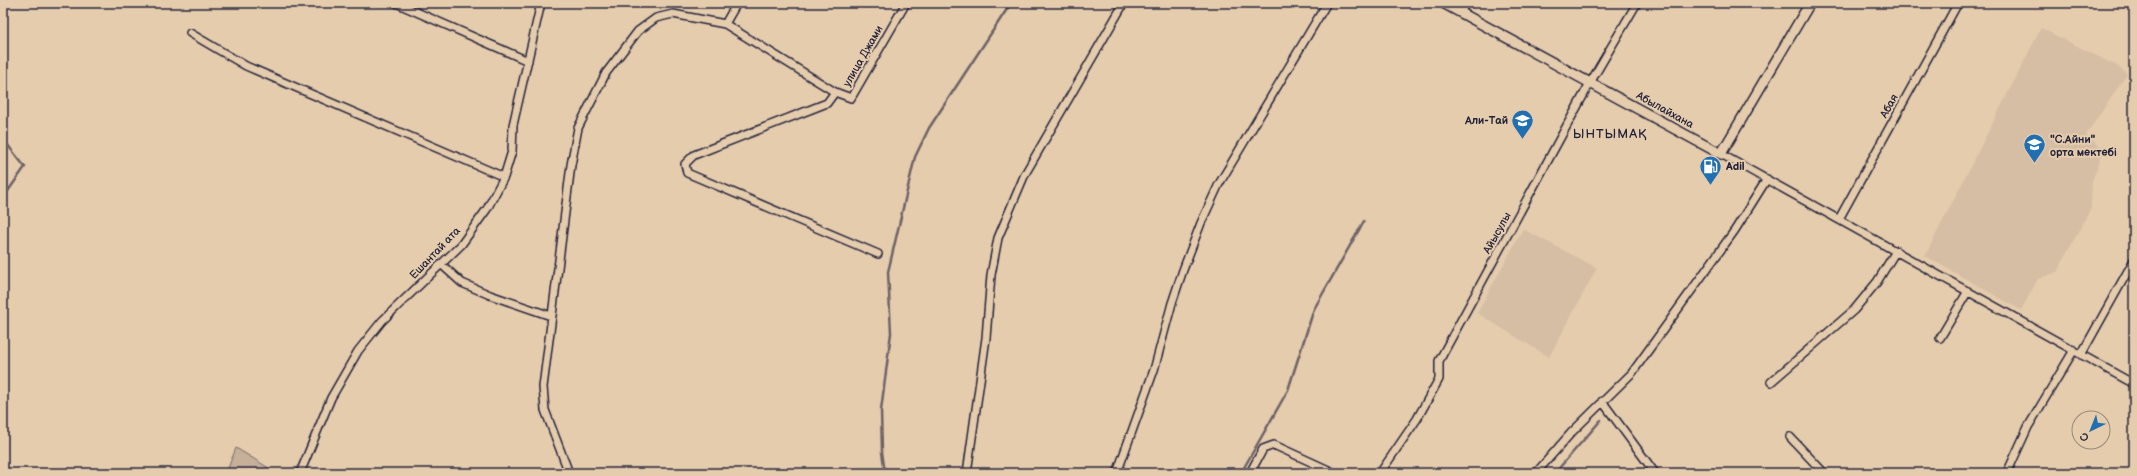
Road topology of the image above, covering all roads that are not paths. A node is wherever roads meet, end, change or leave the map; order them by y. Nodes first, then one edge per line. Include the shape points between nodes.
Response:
1 (396, 3) edge
2 (541, 3) edge
3 (736, 3) edge
4 (906, 3) edge
5 (1124, 3) edge
6 (1327, 3) edge
7 (1443, 3) edge
8 (1466, 3) edge
9 (1637, 3) edge
10 (1810, 3) edge
11 (1958, 3) edge
12 (1460, 12) junction
13 (725, 24) junction
14 (190, 34) dead end
15 (528, 61) junction
16 (1590, 83) junction
17 (835, 92) junction
18 (1721, 154) junction
19 (504, 177) junction
20 (1767, 179) junction
21 (1839, 219) junction
22 (1896, 251) junction
23 (878, 254) dead end
24 (2134, 260) edge
25 (441, 264) junction
26 (1968, 291) junction
27 (551, 316) junction
28 (1940, 338) dead end
29 (2074, 350) junction
30 (2081, 354) junction
31 (1771, 382) dead end
32 (2134, 384) edge
33 (1602, 401) junction
34 (1790, 437) dead end
35 (300, 473) edge
36 (569, 473) edge
37 (966, 473) edge
38 (1117, 473) edge
39 (1250, 473) edge
40 (1336, 473) edge
41 (1380, 473) edge
42 (1536, 473) edge
43 (1655, 473) edge
44 (1824, 473) edge
45 (2007, 473) edge

1 - 15 street
2 - 15 street, Ешантай ата
3 - 13 street
4 - 17 street, улица Джами via 852,98
5 - 37 street via 1025,174 998,238
6 - 38 street via 1219,184 1201,223 1178,283 1154,370
7 - 12 main road, Абылайхана
8 - 12 street
9 - 16 street, Айысулы
10 - 18 main road
11 - 21 street, Абая
12 - 16 main road, Абылайхана
13 - 17 street
13 - 27 street via 673,14 656,18 638,31 606,73 578,128
14 - 19 street via 246,66
15 - 19 street, Ешантай ата via 513,125 512,151
16 - 18 main road, Абылайхана
16 - 41 street, Айысулы via 1439,361 1438,379 1417,419
17 - 23 street via 827,103 694,155 685,164 687,173
18 - 20 street
19 - 25 street, Ешантай ата via 480,219
20 - 21 street
20 - 33 street via 1735,230 1632,373
21 - 22 street
22 - 26 street
22 - 31 street via 1877,282 1854,310
24 - 30 street
25 - 27 street via 462,283
25 - 35 street, Ешантай ата via 382,321 358,351 331,398
26 - 28 street
26 - 29 street
27 - 36 street via 543,387 545,410
29 - 30 street
29 - 45 street via 2028,427
30 - 32 street
33 - 42 street
33 - 43 street
34 - 44 street
39 - 40 street via 1263,449 1274,445

